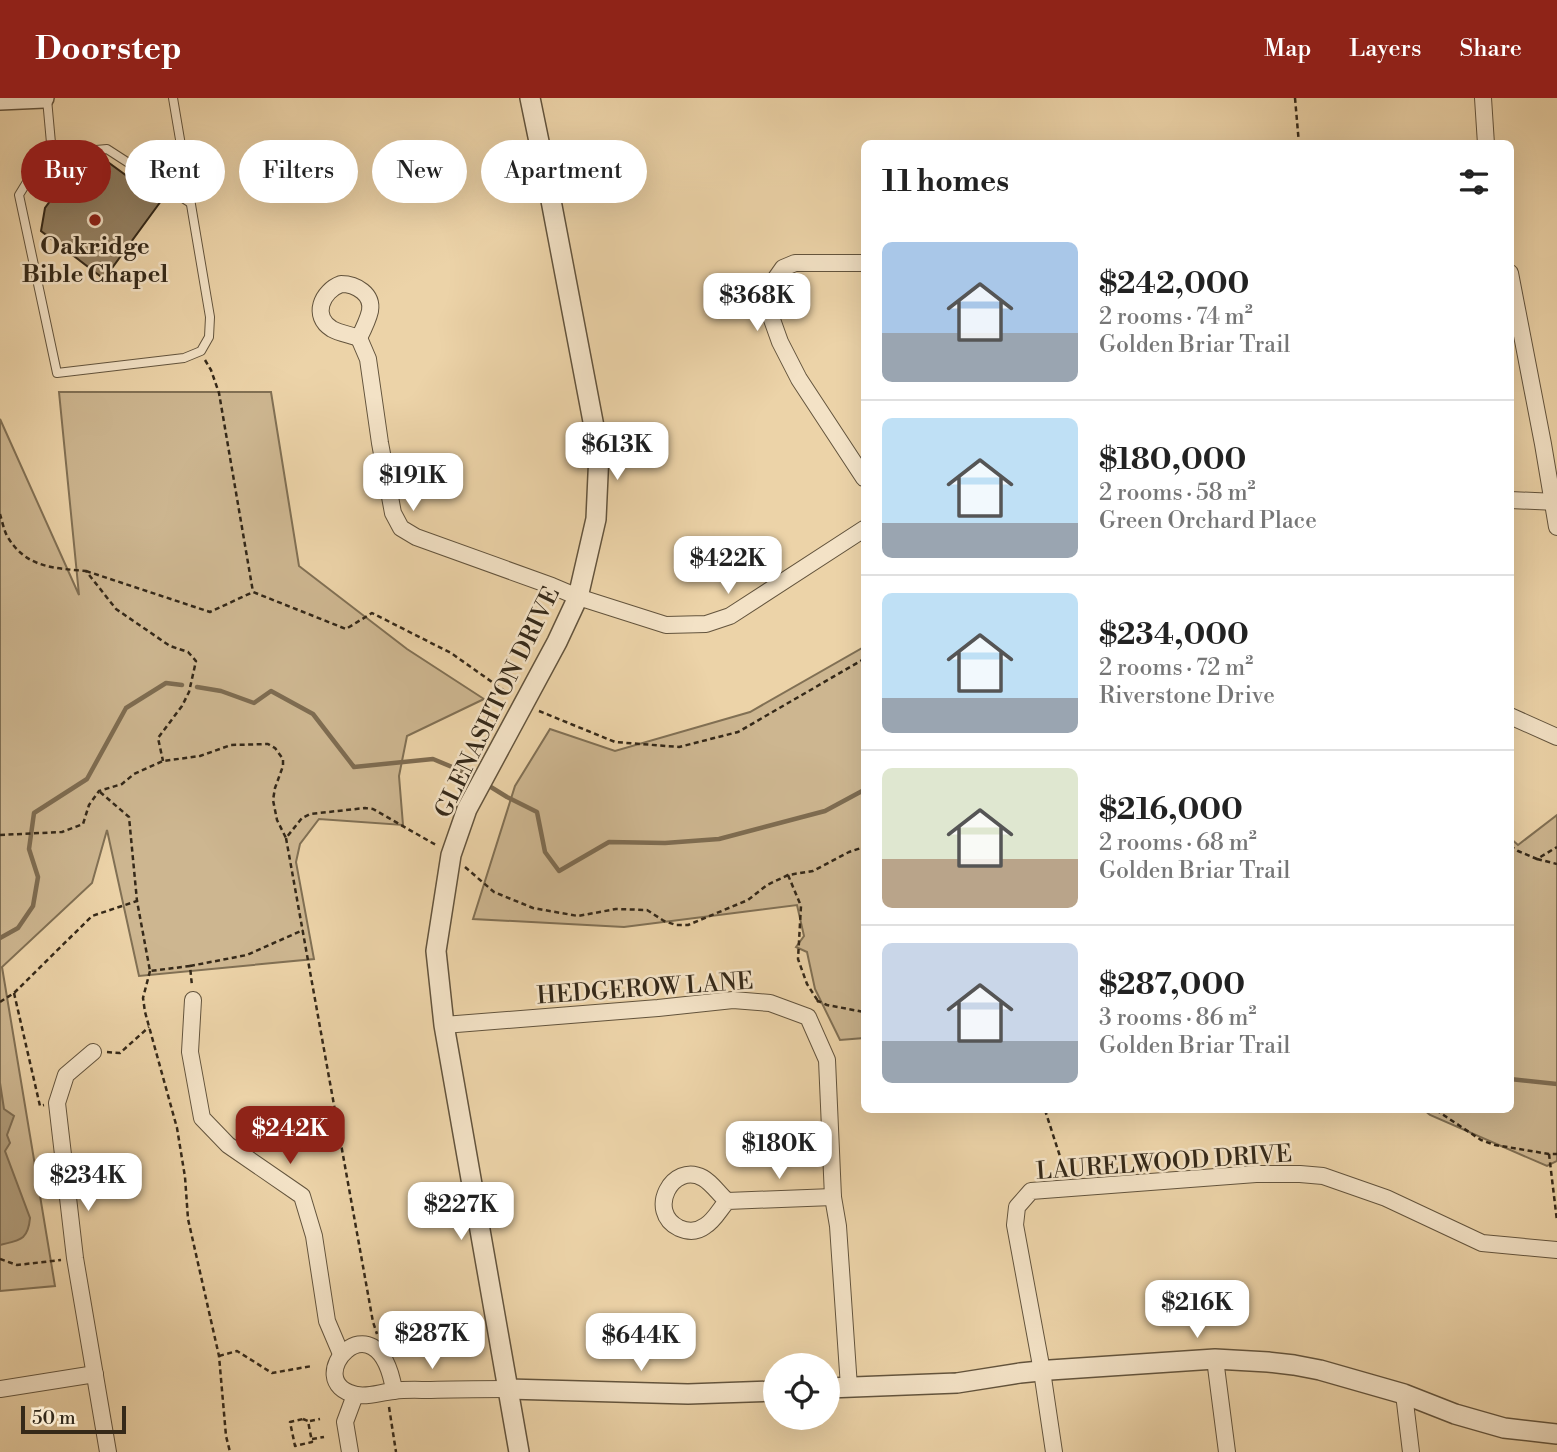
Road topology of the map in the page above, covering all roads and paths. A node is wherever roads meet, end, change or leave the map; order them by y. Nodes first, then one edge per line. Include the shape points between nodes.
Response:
1 (45, 98) edge
2 (173, 98) edge
3 (530, 98) edge
4 (1295, 98) edge
5 (1483, 98) edge
6 (0, 100) edge
7 (50, 140) edge
8 (179, 140) edge
9 (1298, 140) edge
10 (1486, 140) edge
11 (21, 192) edge
12 (189, 203) edge
13 (861, 263) edge
14 (1514, 293) edge
15 (359, 338) dead end
16 (198, 352) junction
17 (861, 473) edge
18 (1514, 500) edge
19 (1555, 503) edge
20 (0, 514) edge
21 (1557, 527) edge
22 (861, 531) edge
23 (86, 571) junction
24 (253, 592) junction
25 (578, 597) junction
26 (861, 661) edge
27 (523, 704) junction
28 (1514, 718) edge
29 (1557, 737) edge
30 (163, 761) junction
31 (99, 791) junction
32 (0, 835) edge
33 (286, 838) junction
34 (436, 845) dead end
35 (1557, 847) edge
36 (861, 848) edge
37 (1514, 848) edge
38 (1537, 859) junction
39 (1557, 864) edge
40 (463, 865) dead end
41 (788, 875) junction
42 (137, 901) junction
43 (304, 929) junction
44 (190, 966) junction
45 (150, 971) junction
46 (14, 993) junction
47 (193, 1000) joint
48 (818, 1001) junction
49 (0, 1002) edge
50 (813, 1007) dead end
51 (861, 1011) edge
52 (444, 1025) junction
53 (149, 1027) junction
54 (93, 1052) joint
55 (57, 1103) junction
56 (1046, 1113) edge
57 (1440, 1113) edge
58 (1549, 1154) junction
59 (1557, 1154) edge
60 (1066, 1175) dead end
61 (832, 1197) junction
62 (727, 1201) dead end
63 (1557, 1221) edge
64 (1557, 1250) edge
65 (75, 1258) junction
66 (0, 1259) edge
67 (341, 1354) junction
68 (219, 1356) junction
69 (383, 1357) junction
70 (1215, 1359) junction
71 (312, 1366) dead end
72 (1042, 1371) junction
73 (95, 1374) junction
74 (840, 1387) edge
75 (849, 1387) junction
76 (0, 1389) edge
77 (507, 1389) junction
78 (394, 1391) junction
79 (763, 1391) edge
80 (1404, 1394) junction
81 (355, 1395) junction
82 (320, 1419) dead end
83 (308, 1422) junction
84 (1557, 1434) edge
85 (324, 1437) dead end
86 (312, 1439) junction
87 (108, 1452) edge
88 (230, 1452) edge
89 (350, 1452) edge
90 (397, 1452) edge
91 (519, 1452) edge
92 (1054, 1452) edge
93 (1227, 1452) edge
94 (1411, 1452) edge

1 - 6 street
1 - 7 lane
2 - 8 lane
3 - 25 street, GLENASHTON DRIVE via 599,453 596,519
4 - 9 path
5 - 10 street
11 - 16 lane via 57,373 184,358
12 - 16 lane via 210,317 209,337
13 - 17 street via 795,263 783,268 769,288 770,314 780,342
14 - 19 street
15 - 25 street via 368,359 380,443 401,528
16 - 24 path via 219,393
18 - 19 street
19 - 21 street
20 - 23 path via 7,535 24,557 43,567
22 - 25 street via 730,616 706,624 666,625
23 - 24 path via 210,612
23 - 30 path via 116,609 170,646 188,652 195,661 189,692 158,738
24 - 27 path via 346,629 372,613 451,653
25 - 27 street, GLENASHTON DRIVE
26 - 27 path via 738,732 679,747 615,742
27 - 52 street, GLENASHTON DRIVE via 467,809 451,855 436,951
28 - 29 street
30 - 31 path
30 - 33 path via 231,746 268,744 275,748 283,766 275,788 274,811
31 - 32 path via 83,824 62,832
31 - 42 path via 128,817
33 - 34 path via 310,814 365,808 380,811
33 - 43 path
35 - 38 path
36 - 41 path via 813,871
37 - 38 path
38 - 39 path
40 - 41 path via 494,892 533,908 578,916 615,909 647,911 676,925 688,925 748,900
41 - 48 path via 801,906 798,959
42 - 45 path
42 - 46 path via 92,915
43 - 44 path via 247,955
43 - 69 path
44 - 45 path
44 - 47 path
45 - 53 path via 143,998
46 - 49 path
46 - 55 path via 40,1106
47 - 67 street via 190,1052 202,1118 228,1145 302,1196 314,1236 327,1321
48 - 50 path
48 - 51 path
52 - 61 street, HEDGEROW LANE via 733,1000 770,1003 808,1017 827,1060
52 - 77 street, GLENASHTON DRIVE
53 - 54 path via 120,1053
53 - 68 path via 177,1128 188,1219
54 - 55 street via 66,1075
55 - 65 street
56 - 60 path
57 - 58 path via 1494,1145
58 - 59 path
58 - 63 path
61 - 62 street
61 - 75 street, HEDGEROW LANE
64 - 72 street, LAURELWOOD DRIVE via 1482,1243 1386,1198 1300,1174 1031,1191 1017,1206 1015,1225
65 - 66 path via 17,1265
65 - 73 street
67 - 69 street via 361,1344 374,1347
67 - 81 street via 335,1363 335,1379
68 - 71 path via 237,1352 272,1373
68 - 88 path
69 - 78 street
70 - 72 street
70 - 80 street via 1294,1364
70 - 93 street
72 - 75 street via 957,1383
72 - 92 street, LAURELWOOD DRIVE
73 - 76 street
73 - 87 street
74 - 75 street
77 - 78 street
77 - 79 street
77 - 91 street, GLENASHTON DRIVE
78 - 81 street
78 - 90 path via 389,1409
80 - 84 street via 1504,1428
80 - 94 street
81 - 89 street via 345,1422
82 - 83 path
83 - 86 path
83 - 86 path via 290,1422 295,1446 312,1443
85 - 86 path

